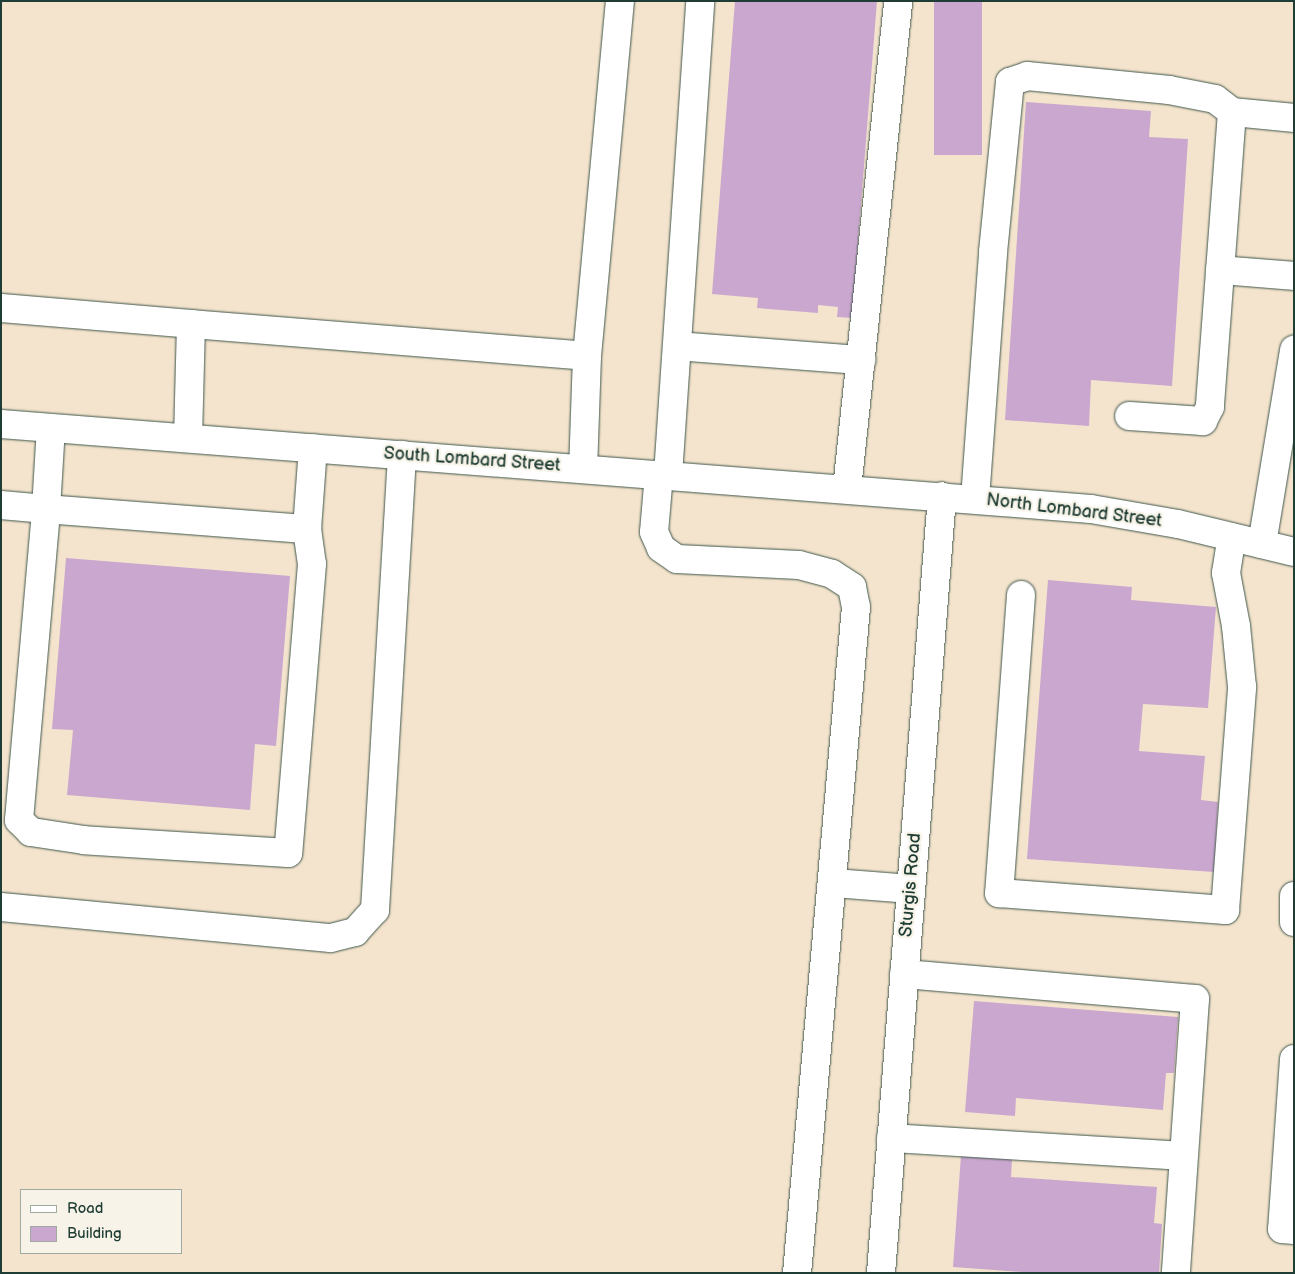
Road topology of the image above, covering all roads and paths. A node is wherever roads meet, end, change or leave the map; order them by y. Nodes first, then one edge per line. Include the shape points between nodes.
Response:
1 (620, 1) edge
2 (700, 1) edge
3 (898, 1) edge
4 (1232, 112) junction
5 (1294, 118) edge
6 (1220, 270) junction
7 (1294, 276) edge
8 (1, 308) edge
9 (191, 324) junction
10 (677, 346) junction
11 (1294, 350) edge
12 (587, 356) junction
13 (861, 360) junction
14 (1129, 416) dead end
15 (1, 424) edge
16 (51, 428) junction
17 (188, 438) junction
18 (313, 448) junction
19 (402, 455) junction
20 (583, 469) junction
21 (663, 475) junction
22 (847, 489) junction
23 (942, 496) junction
24 (975, 499) junction
25 (1, 505) edge
26 (46, 509) junction
27 (307, 529) junction
28 (1232, 537) junction
29 (1262, 544) junction
30 (1294, 552) edge
31 (1021, 595) dead end
32 (10, 819) edge
33 (834, 883) junction
34 (911, 890) junction
35 (1294, 896) edge
36 (1, 907) edge
37 (1293, 922) edge
38 (904, 974) junction
39 (1294, 1059) edge
40 (891, 1138) junction
41 (1182, 1156) junction
42 (1294, 1230) edge
43 (797, 1273) edge
44 (881, 1273) edge
45 (1176, 1273) edge

1 - 12 street
2 - 10 street
3 - 13 street
4 - 5 street
4 - 6 street
4 - 24 street via 1215,99 1169,90 1027,76 1010,82 993,252
6 - 7 street
6 - 14 street via 1210,407 1203,421
8 - 9 street
9 - 12 street
9 - 17 street
10 - 13 street
10 - 21 street
11 - 29 street
12 - 20 street
13 - 22 street
15 - 16 street, South Lombard Street
16 - 17 street, South Lombard Street
16 - 26 street
17 - 18 street, South Lombard Street
18 - 19 street, South Lombard Street
18 - 27 street
19 - 20 street, South Lombard Street
19 - 36 street via 375,910 355,932 331,938
20 - 21 street, South Lombard Street
21 - 22 street, South Lombard Street
21 - 33 street via 654,532 661,548 677,559 799,565 832,574 852,587 856,607
22 - 23 street, South Lombard Street
23 - 24 street, North Lombard Street
23 - 34 street, Sturgis Road
24 - 28 street, North Lombard Street via 1091,509
25 - 26 street
26 - 27 street
26 - 32 street
27 - 32 street via 312,564 288,853 84,840 32,832
28 - 29 street, North Lombard Street
28 - 31 street via 1226,573 1236,626 1242,687 1225,910 999,893
29 - 30 street, North Lombard Street
33 - 34 street
33 - 43 street
34 - 38 street, Sturgis Road
35 - 37 street
38 - 40 street, Sturgis Road
38 - 41 street via 1195,999
39 - 42 street via 1282,1229
40 - 41 street
40 - 44 street, Sturgis Road
41 - 45 street

